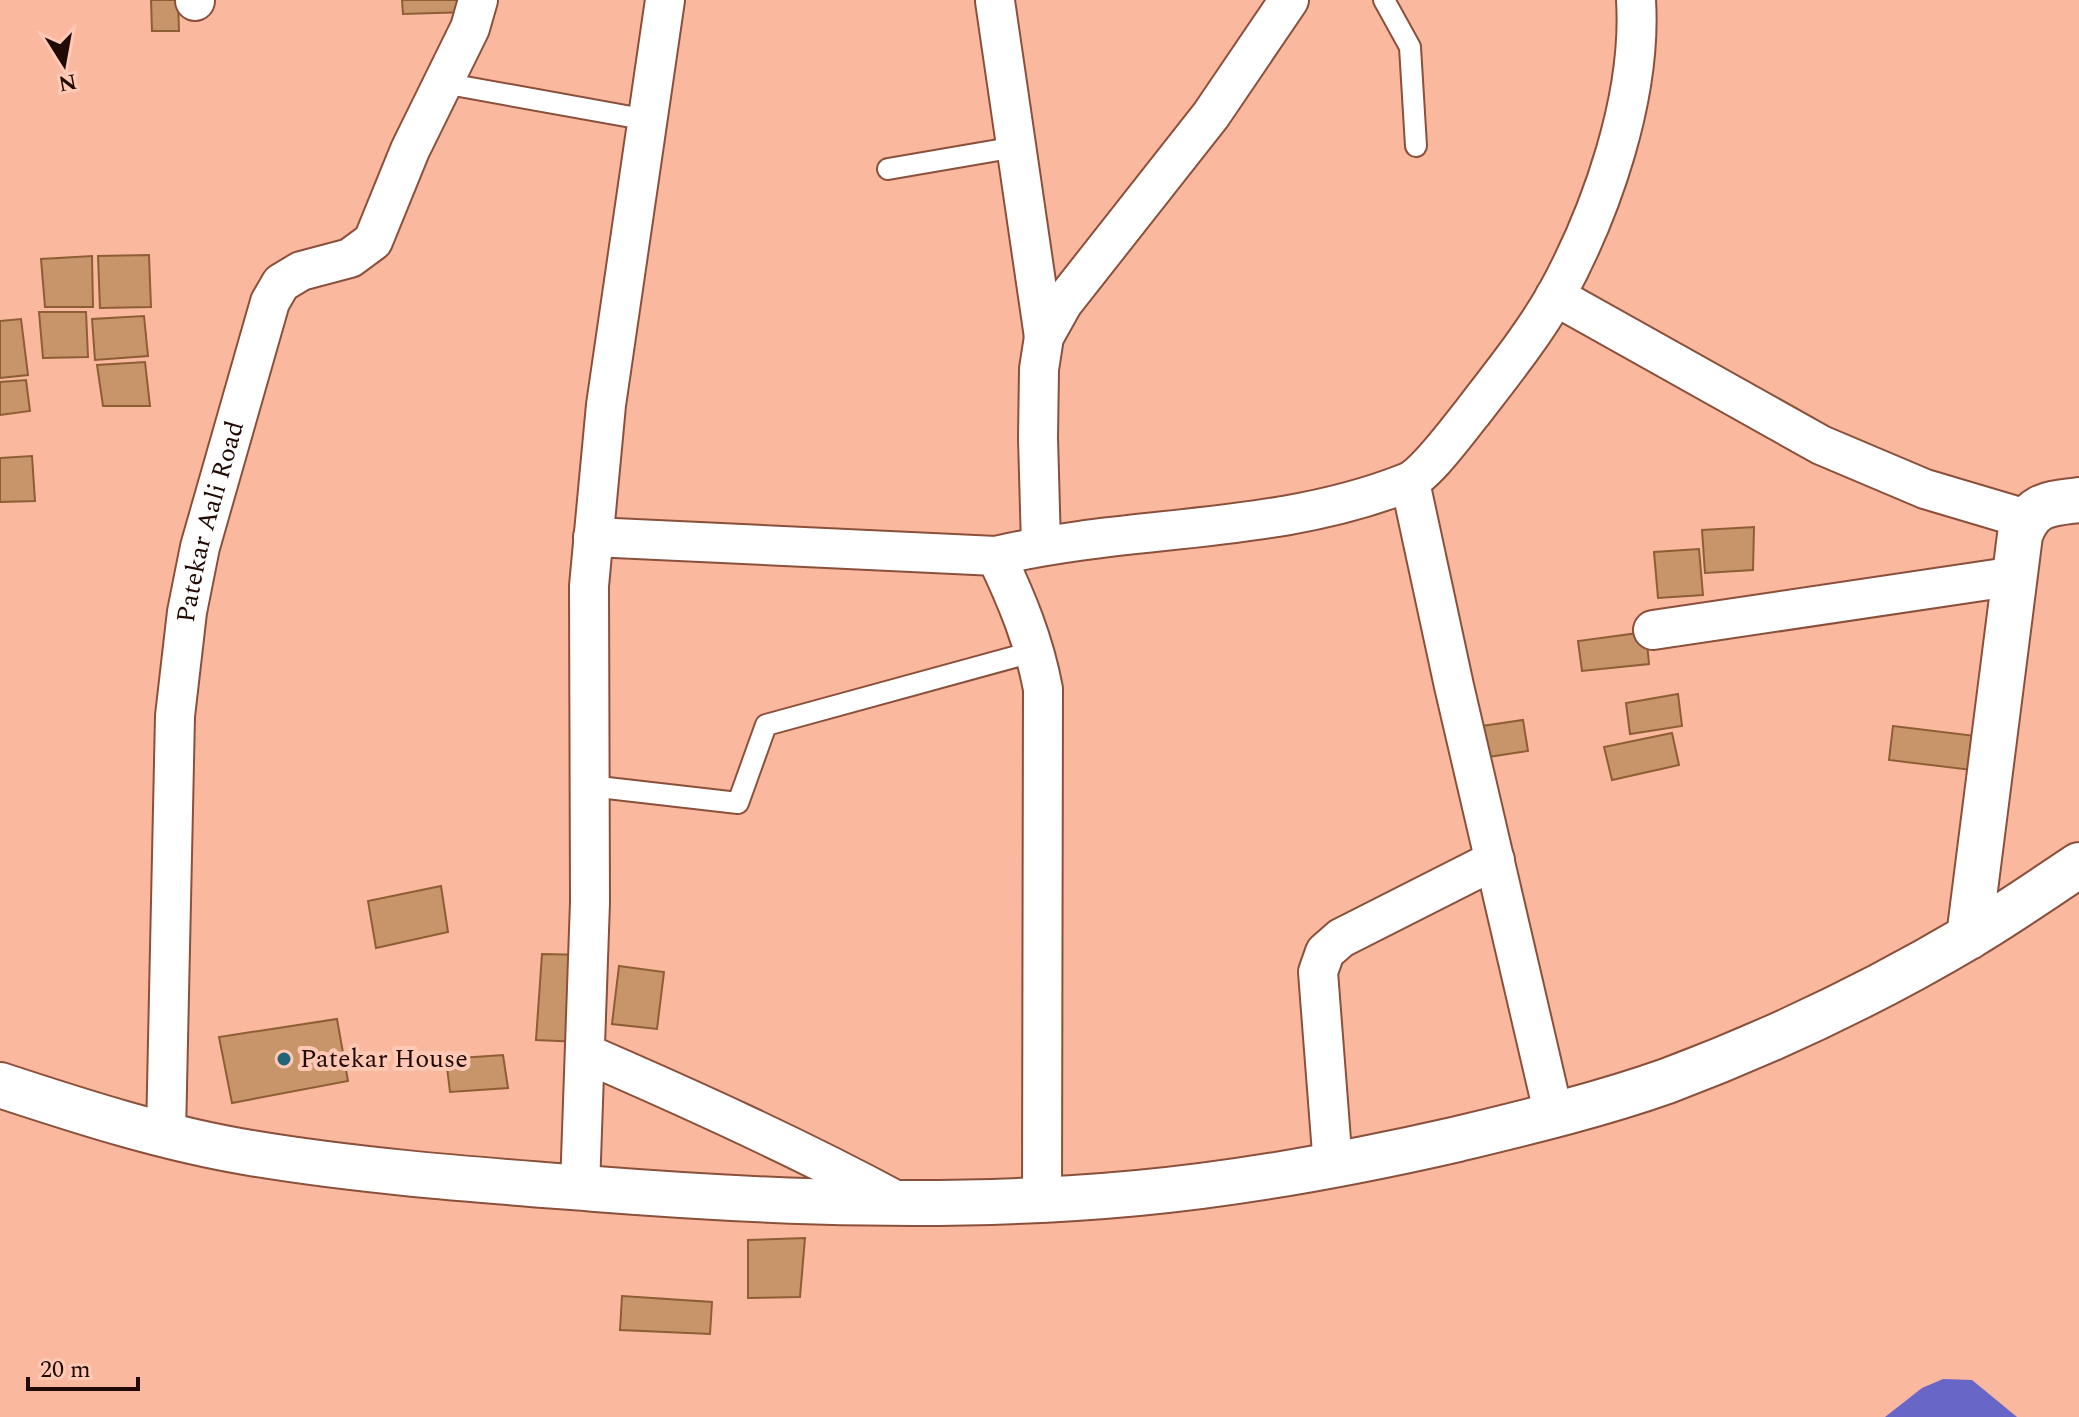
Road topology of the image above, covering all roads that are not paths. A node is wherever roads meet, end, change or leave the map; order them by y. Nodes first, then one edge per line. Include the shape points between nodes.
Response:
1 (478, 0) edge
2 (665, 0) edge
3 (1289, 0) edge
4 (1384, 0) edge
5 (1636, 0) edge
6 (995, 1) edge
7 (443, 83) junction
8 (648, 120) junction
9 (1416, 146) dead end
10 (1016, 147) junction
11 (888, 169) dead end
12 (1555, 296) junction
13 (1044, 337) junction
14 (1410, 482) junction
15 (2079, 500) edge
16 (2026, 519) junction
17 (593, 537) junction
18 (1041, 545) junction
19 (996, 556) junction
20 (2016, 576) junction
21 (1653, 630) dead end
22 (1036, 651) junction
23 (590, 786) junction
24 (1495, 860) junction
25 (2079, 865) edge
26 (1969, 937) junction
27 (587, 1054) junction
28 (0, 1085) edge
29 (1554, 1116) junction
30 (166, 1134) junction
31 (1333, 1166) junction
32 (580, 1188) junction
33 (1042, 1199) junction
34 (899, 1202) junction

1 - 7 street, Patekar Aali Road
2 - 8 street
3 - 13 street via 1211,115 1063,303
4 - 9 lane via 1410,47
5 - 12 street via 1633,62 1608,177
6 - 10 street
7 - 8 lane
7 - 30 street, Patekar Aali Road via 373,241 350,258 301,271 281,283 270,302 200,547 175,716
8 - 17 street via 606,405
10 - 11 lane
10 - 13 street
12 - 14 street via 1449,442
12 - 16 street via 1821,445 1901,481
13 - 18 street via 1038,438
14 - 18 street via 1233,524
14 - 24 street
15 - 16 street via 2036,509
16 - 20 street
17 - 19 street
17 - 23 street
18 - 19 street
19 - 22 street
20 - 21 street
20 - 26 street
22 - 23 lane via 766,725 738,803
22 - 33 street via 1043,689
23 - 27 street
24 - 29 street
24 - 31 street via 1341,938 1325,952 1318,972
25 - 26 street
26 - 29 street via 1826,1014 1666,1081
27 - 32 street
27 - 34 street via 754,1127
28 - 30 street
29 - 31 street
30 - 32 street via 250,1153
31 - 33 street via 1140,1193
32 - 34 street via 736,1200
33 - 34 street

